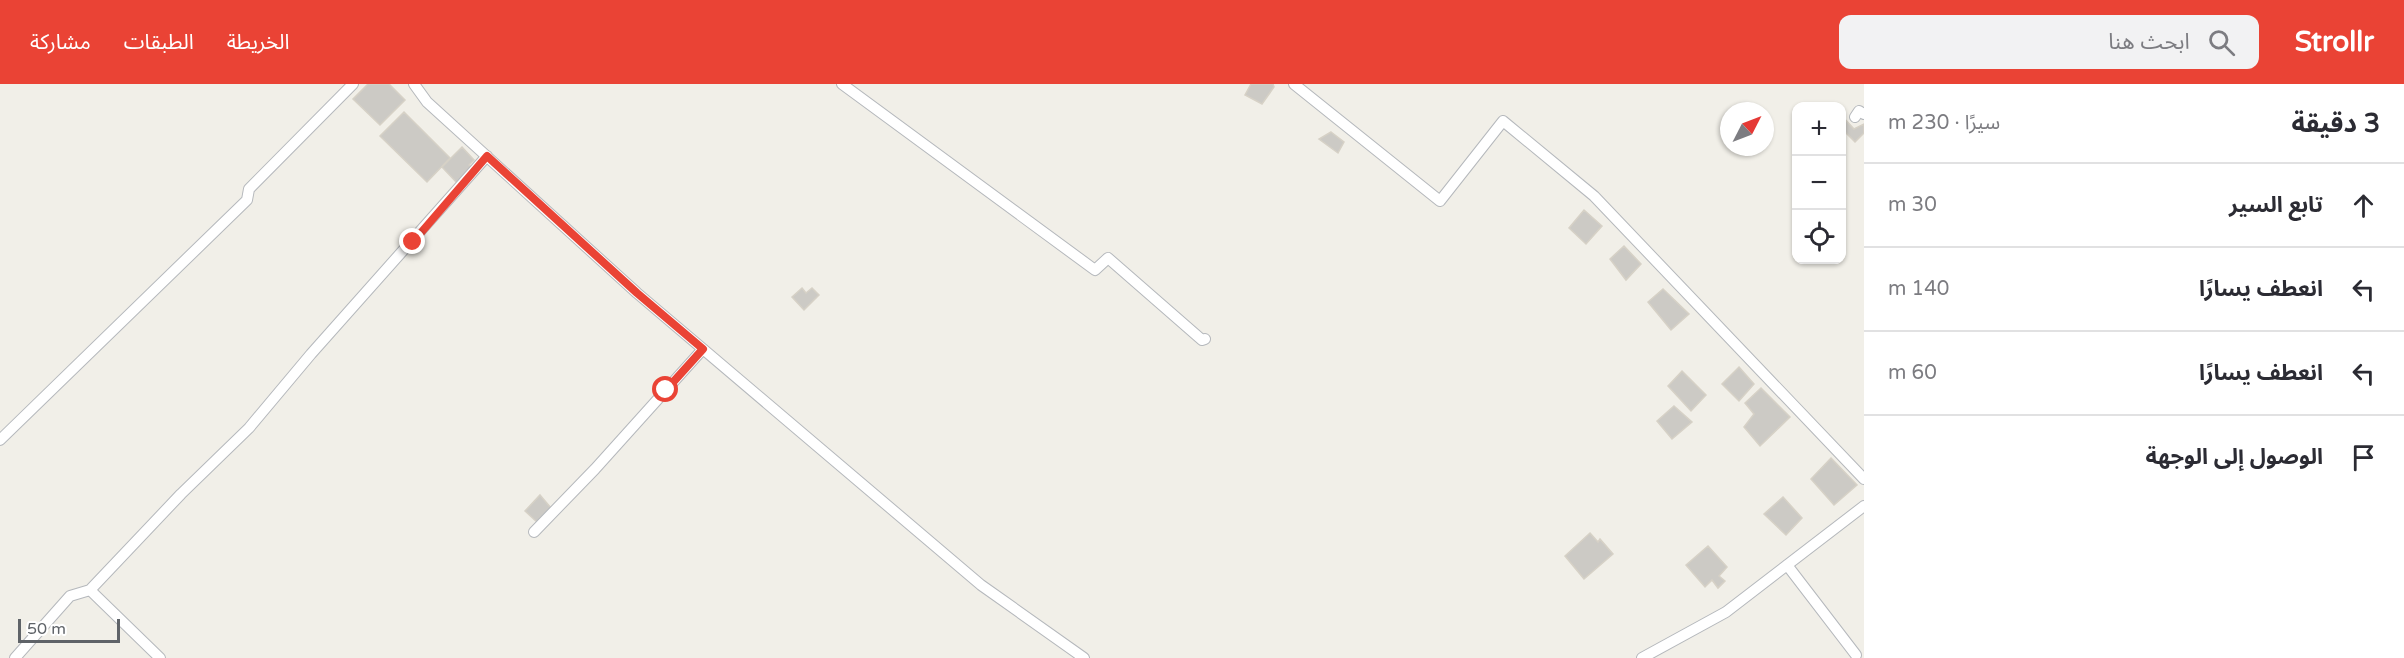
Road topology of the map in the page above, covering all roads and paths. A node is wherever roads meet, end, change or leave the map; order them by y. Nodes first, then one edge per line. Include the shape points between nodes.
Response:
1 (353, 84) edge
2 (414, 84) edge
3 (842, 84) edge
4 (1294, 84) edge
5 (487, 156) junction
6 (1205, 339) dead end
7 (703, 349) junction
8 (0, 440) edge
9 (1864, 479) edge
10 (1864, 506) edge
11 (534, 532) dead end
12 (1787, 566) junction
13 (90, 590) junction
14 (1856, 655) dead end
15 (15, 658) edge
16 (160, 658) edge
17 (1084, 658) edge
18 (1642, 658) edge

1 - 8 street via 249,189 247,200
2 - 5 street via 427,102
3 - 6 street via 1095,270 1108,258
4 - 9 street via 1440,201 1503,121 1594,196
5 - 7 street
5 - 13 street via 249,428
7 - 11 street
7 - 17 street via 981,585
10 - 12 street
12 - 14 street
12 - 18 street via 1726,612
13 - 15 street via 70,596
13 - 16 street

